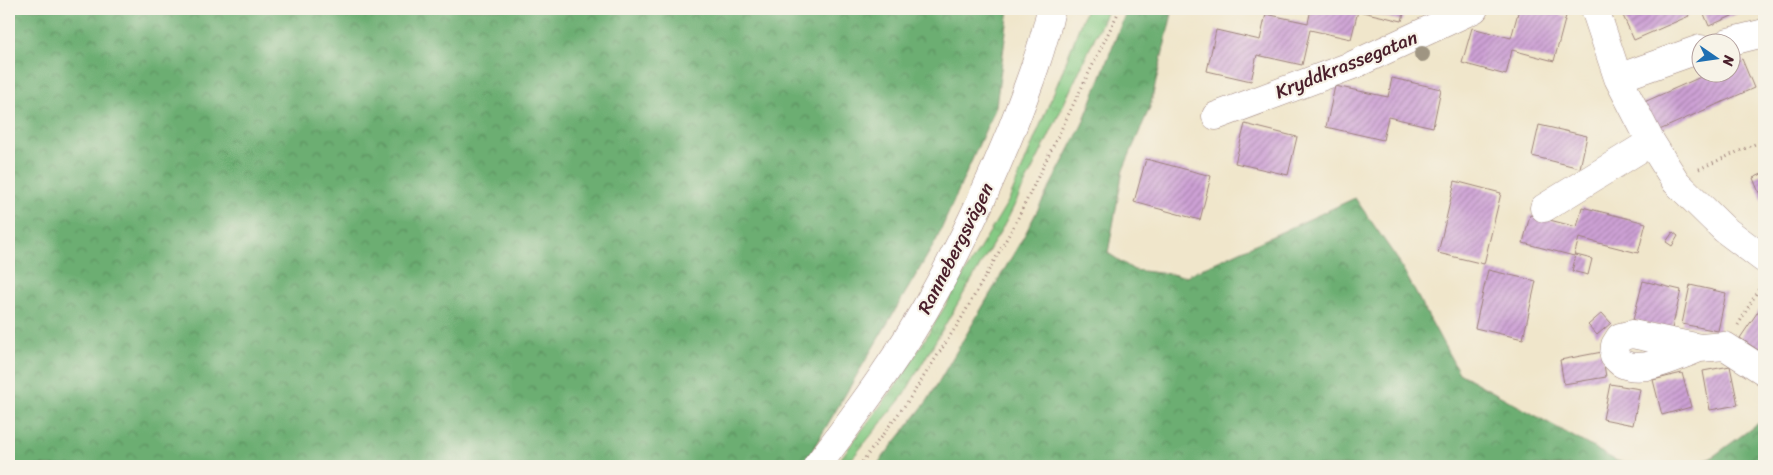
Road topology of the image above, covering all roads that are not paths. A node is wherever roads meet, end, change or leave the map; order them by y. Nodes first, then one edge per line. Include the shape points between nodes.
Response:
1 (1051, 9) edge
2 (1474, 9) edge
3 (1595, 9) edge
4 (1764, 33) edge
5 (1740, 39) edge
6 (1690, 53) edge
7 (1618, 78) junction
8 (1216, 116) dead end
9 (1651, 142) junction
10 (1544, 208) dead end
11 (1764, 259) edge
12 (1712, 347) road end
13 (1764, 371) edge
14 (817, 466) edge

1 - 14 street, Rannebergsvägen via 1022,103 975,216 910,334 864,404
2 - 8 street, Kryddkrassegatan via 1353,65
3 - 7 street
4 - 5 street
6 - 7 street
7 - 9 street
9 - 10 street
9 - 11 street via 1676,182 1724,229
12 - 13 street

